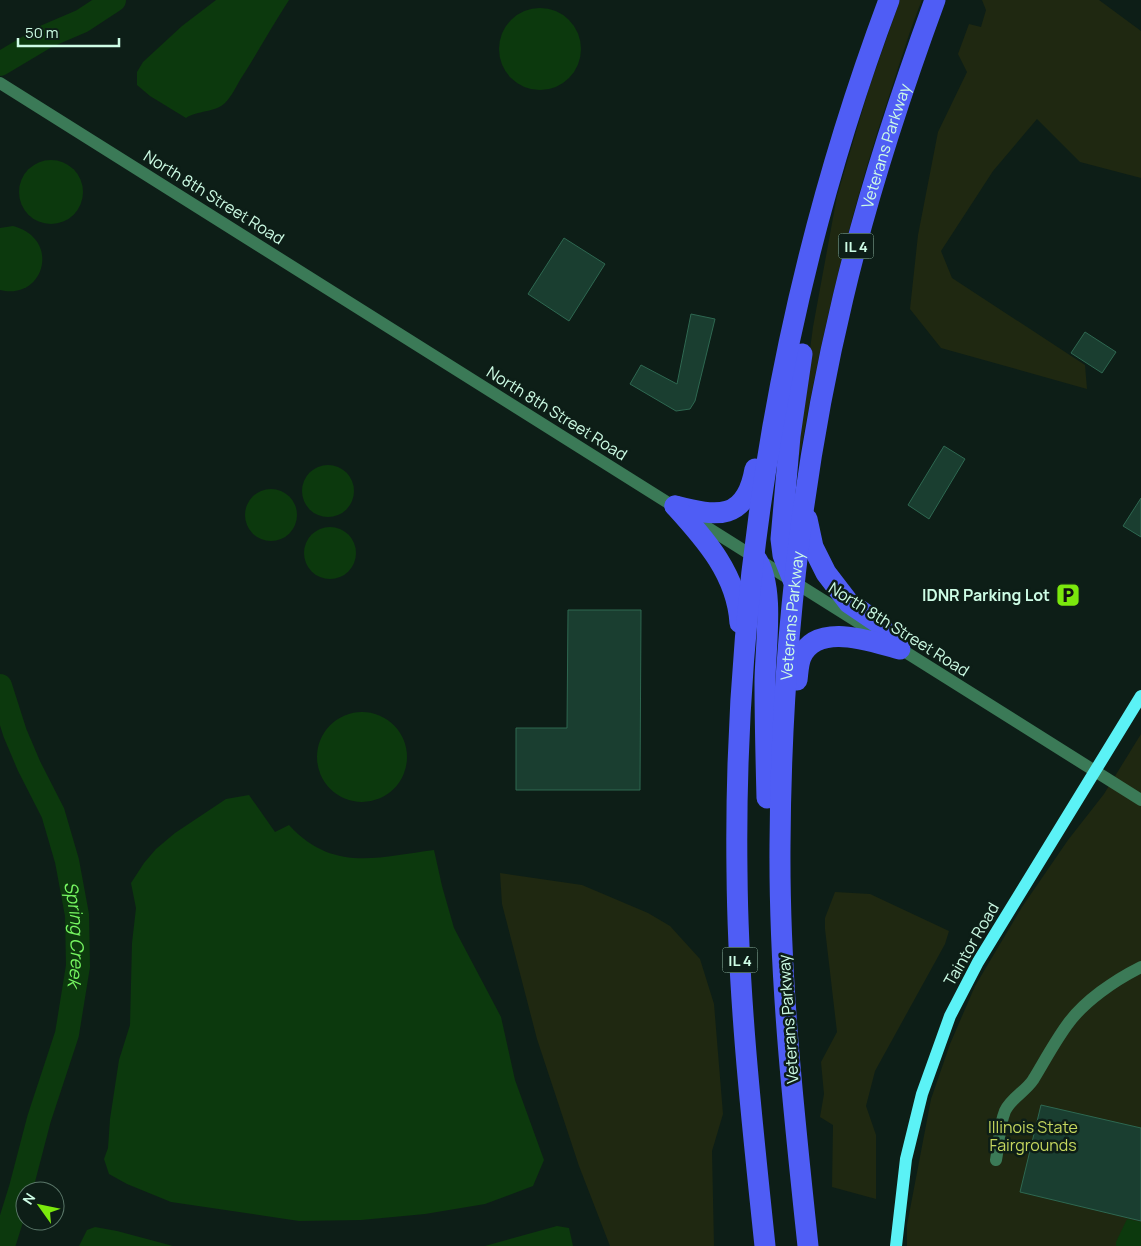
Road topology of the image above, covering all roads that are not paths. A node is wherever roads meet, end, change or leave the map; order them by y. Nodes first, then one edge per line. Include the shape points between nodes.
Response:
1 (889, 0) edge
2 (935, 0) edge
3 (0, 83) edge
4 (802, 284) junction
5 (796, 310) junction
6 (804, 499) junction
7 (674, 506) junction
8 (754, 556) junction
9 (794, 582) junction
10 (895, 646) junction
11 (744, 673) junction
12 (1141, 696) edge
13 (1096, 771) junction
14 (1141, 800) edge
15 (780, 849) junction
16 (780, 895) junction
17 (1141, 967) edge
18 (996, 1160) dead end
19 (897, 1240) edge
20 (764, 1246) edge
21 (808, 1246) edge

1 - 4 highway, IL 4 via 838,150
2 - 6 highway, Veterans Parkway / IL 4 via 880,159 843,298
3 - 7 street, North 8th Street Road
4 - 5 highway, IL 4
4 - 9 highway via 810,302 790,436 781,539 786,565
5 - 7 highway via 779,342 749,493 737,506 720,513 703,513
5 - 8 highway, IL 4
6 - 9 highway, Veterans Parkway / IL 4
6 - 10 highway via 809,532 826,572 849,603 880,624
7 - 8 street, North 8th Street Road
7 - 11 highway via 705,539 728,576 739,608
8 - 9 street, North 8th Street Road
8 - 11 highway, IL 4
8 - 16 highway via 764,576 767,602 768,827 770,869
9 - 10 street, North 8th Street Road
9 - 15 highway, Veterans Parkway / IL 4 via 781,770
10 - 13 street, North 8th Street Road
10 - 15 highway via 836,636 813,644 801,656 791,811
11 - 20 highway, IL 4 via 739,733 737,874 742,1016
12 - 13 main road, Taintor Road
13 - 14 street, North 8th Street Road
13 - 19 main road, Taintor Road via 978,962 950,1016 922,1094 908,1150
15 - 16 highway, Veterans Parkway / IL 4
16 - 21 highway, Veterans Parkway / IL 4
17 - 18 street via 1118,978 1068,1023 1032,1082 1006,1110

